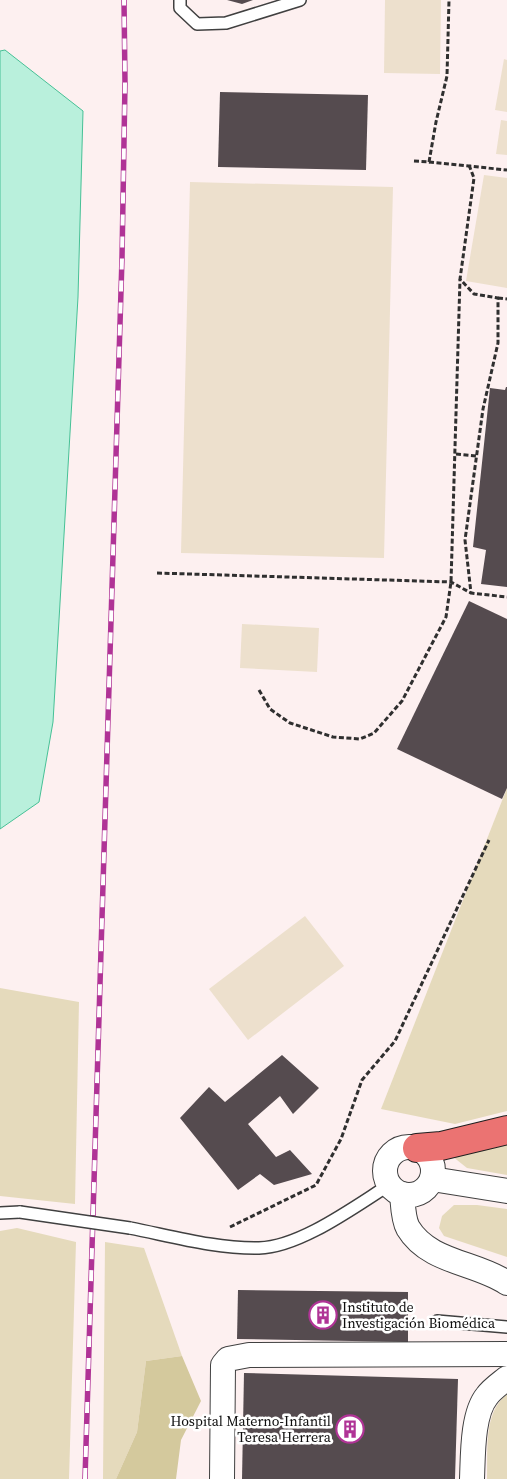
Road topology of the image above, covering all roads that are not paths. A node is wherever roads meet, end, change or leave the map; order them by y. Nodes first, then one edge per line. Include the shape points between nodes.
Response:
1 (180, 0) edge
2 (300, 0) edge
3 (507, 1130) edge
4 (417, 1148) junction
5 (432, 1179) junction
6 (395, 1189) junction
7 (507, 1191) edge
8 (0, 1214) edge
9 (507, 1283) edge
10 (437, 1321) dead end
11 (507, 1327) edge
12 (507, 1354) edge
13 (507, 1378) edge
14 (222, 1479) edge
15 (472, 1479) edge

1 - 2 lane via 180,8 197,24 226,23
3 - 4 main road via 441,1146
4 - 5 street via 429,1157
4 - 6 street via 410,1146 395,1150 386,1162 385,1178
5 - 6 street via 416,1194
5 - 7 street
6 - 8 lane, bridge via 293,1241 260,1248 223,1246 20,1212
6 - 9 street via 407,1226 424,1247
10 - 11 lane
12 - 14 street via 249,1355 228,1358 223,1365
13 - 15 street via 486,1396 480,1409 473,1442

